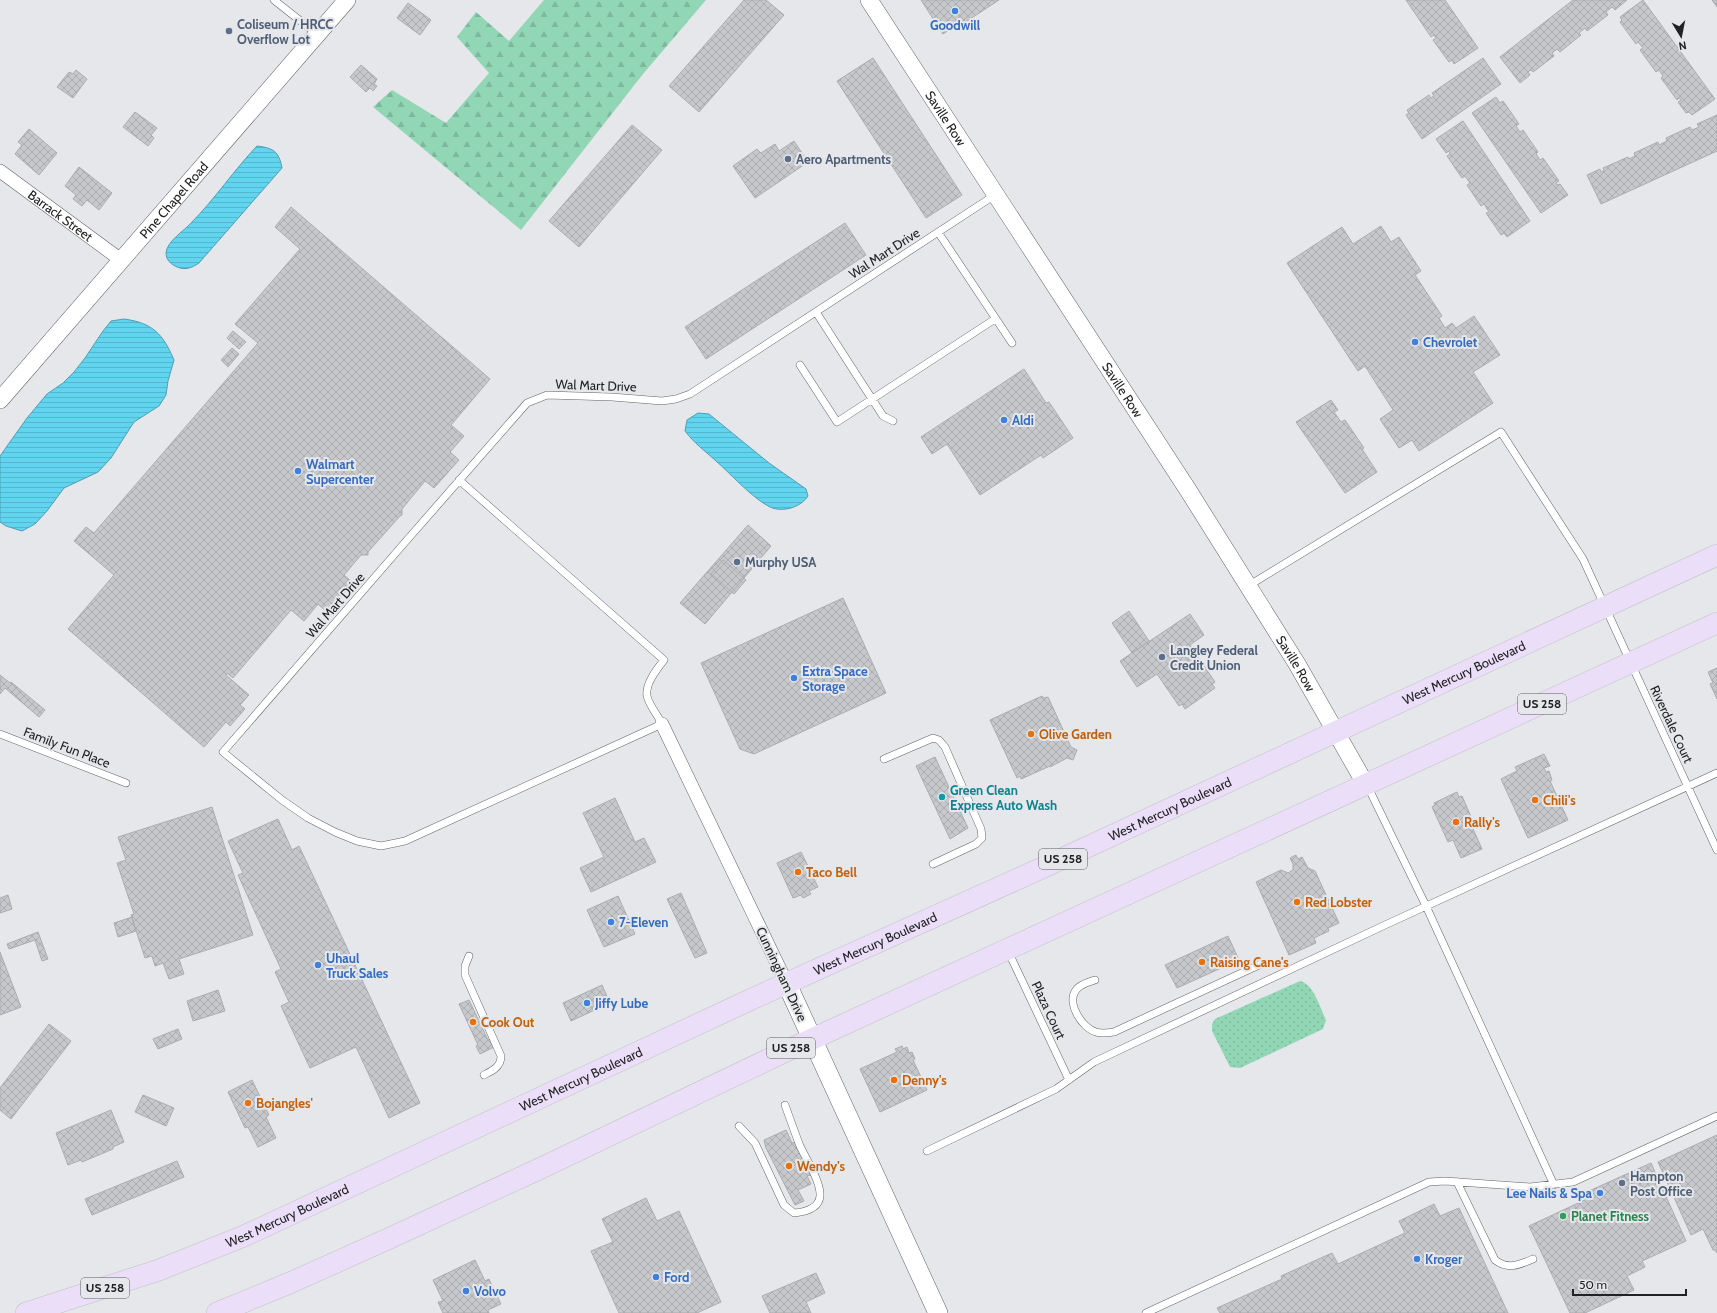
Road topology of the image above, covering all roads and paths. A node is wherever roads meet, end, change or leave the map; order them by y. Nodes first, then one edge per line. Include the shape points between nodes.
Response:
1 (274, 0) edge
2 (347, 0) edge
3 (868, 0) edge
4 (317, 34) junction
5 (0, 170) edge
6 (994, 195) junction
7 (938, 232) junction
8 (121, 260) junction
9 (816, 312) junction
10 (995, 319) junction
11 (1012, 343) dead end
12 (800, 365) dead end
13 (872, 399) junction
14 (0, 400) edge
15 (893, 421) dead end
16 (459, 480) junction
17 (1717, 555) edge
18 (1248, 586) junction
19 (1606, 607) junction
20 (1717, 623) edge
21 (1631, 663) junction
22 (662, 724) junction
23 (1337, 732) junction
24 (0, 734) edge
25 (884, 759) dead end
26 (1717, 773) edge
27 (126, 783) dead end
28 (1366, 785) junction
29 (1687, 786) junction
30 (1717, 850) edge
31 (933, 864) dead end
32 (1426, 906) junction
33 (1008, 950) junction
34 (469, 956) dead end
35 (1261, 964) dead end
36 (1095, 980) dead end
37 (787, 984) junction
38 (812, 1039) junction
39 (484, 1075) dead end
40 (1069, 1080) junction
41 (785, 1105) dead end
42 (1717, 1116) edge
43 (739, 1126) dead end
44 (927, 1151) dead end
45 (1458, 1182) junction
46 (1554, 1185) junction
47 (1533, 1259) dead end
48 (26, 1313) edge
49 (217, 1313) edge
50 (938, 1313) edge
51 (1146, 1313) edge

1 - 4 lane
2 - 4 street, Pine Chapel Road
3 - 6 street, Saville Row
4 - 8 street, Pine Chapel Road
5 - 8 street, Barrack Street
6 - 7 lane, Wal Mart Drive
6 - 18 street, Saville Row
7 - 9 lane, Wal Mart Drive
7 - 10 lane
8 - 14 street, Pine Chapel Road
9 - 13 lane
9 - 16 lane, Wal Mart Drive via 690,394 676,399 662,401 547,395 527,403
10 - 11 lane
10 - 13 lane
12 - 13 lane via 837,422
13 - 15 lane via 883,416
16 - 22 lane via 664,660 655,670 647,696
16 - 22 lane, Wal Mart Drive via 223,752 308,818 357,841 381,846 405,842
17 - 19 main road, West Mercury Boulevard / US 258
18 - 19 lane, Riverdale Court via 1501,432 1583,559
18 - 23 street, Saville Row
19 - 21 lane, Riverdale Court
19 - 23 main road, West Mercury Boulevard / US 258
20 - 21 main road, US 258
21 - 28 main road, US 258
21 - 29 lane, Riverdale Court
22 - 37 street, Cunningham Drive
23 - 28 street, Saville Row
23 - 37 main road, West Mercury Boulevard / US 258
24 - 27 lane, Family Fun Place
25 - 31 lane via 933,738 945,747 981,829 982,838 976,844
26 - 29 lane
28 - 32 lane
28 - 33 main road, US 258
29 - 30 lane, Riverdale Court
29 - 32 lane
32 - 40 lane via 1094,1062
32 - 46 lane
33 - 38 main road, US 258
33 - 40 lane, Plaza Court
34 - 39 lane via 465,975 501,1056 497,1067
35 - 36 lane via 1114,1032 1106,1033 1088,1029 1073,1001 1079,987
37 - 38 main road, Cunningham Drive
37 - 48 main road, West Mercury Boulevard / US 258 via 244,1236 159,1270
38 - 49 main road, US 258 via 383,1241
38 - 50 main road, Cunningham Drive
40 - 44 lane via 1039,1098
41 - 43 lane via 800,1147 820,1190 819,1201 809,1210 794,1213 784,1205 755,1143
42 - 46 lane via 1581,1179
45 - 46 lane via 1530,1187
45 - 47 lane via 1495,1260 1505,1266 1512,1266
45 - 51 lane via 1437,1181 1414,1188

